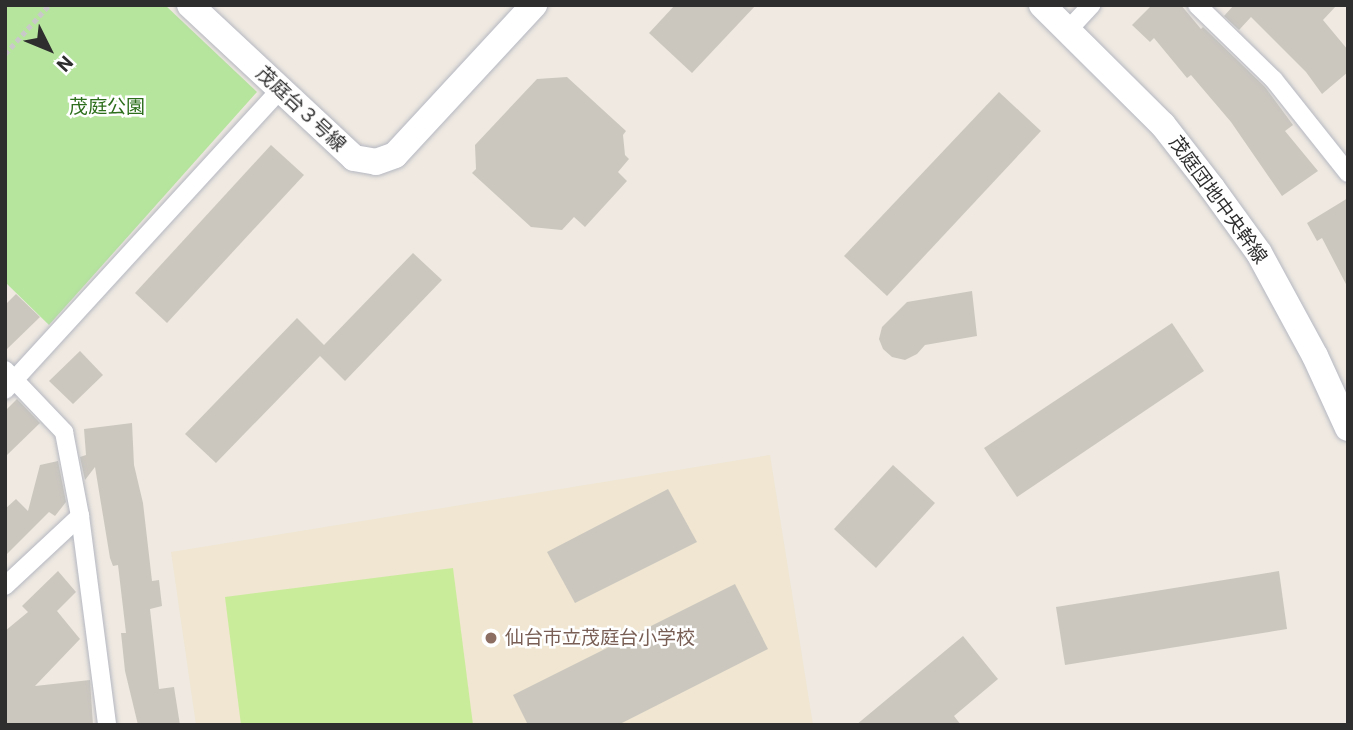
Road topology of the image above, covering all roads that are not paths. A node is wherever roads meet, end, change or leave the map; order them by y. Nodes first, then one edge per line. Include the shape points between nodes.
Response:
1 (190, 5) edge
2 (534, 5) edge
3 (1042, 5) edge
4 (1091, 5) edge
5 (1197, 5) edge
6 (1069, 29) junction
7 (280, 90) junction
8 (1346, 166) edge
9 (9, 380) edge
10 (1348, 428) edge
11 (80, 516) junction
12 (5, 586) edge
13 (107, 725) edge

1 - 7 street, 茂庭台３号線
2 - 7 street, 茂庭台３号線 via 395,155 376,162 354,158
3 - 6 street, 茂庭団地中央幹線
4 - 6 street
5 - 8 street via 1274,80
6 - 10 street, 茂庭団地中央幹線 via 1163,125 1259,253
7 - 9 street
9 - 11 street via 64,432
11 - 12 street
11 - 13 street

